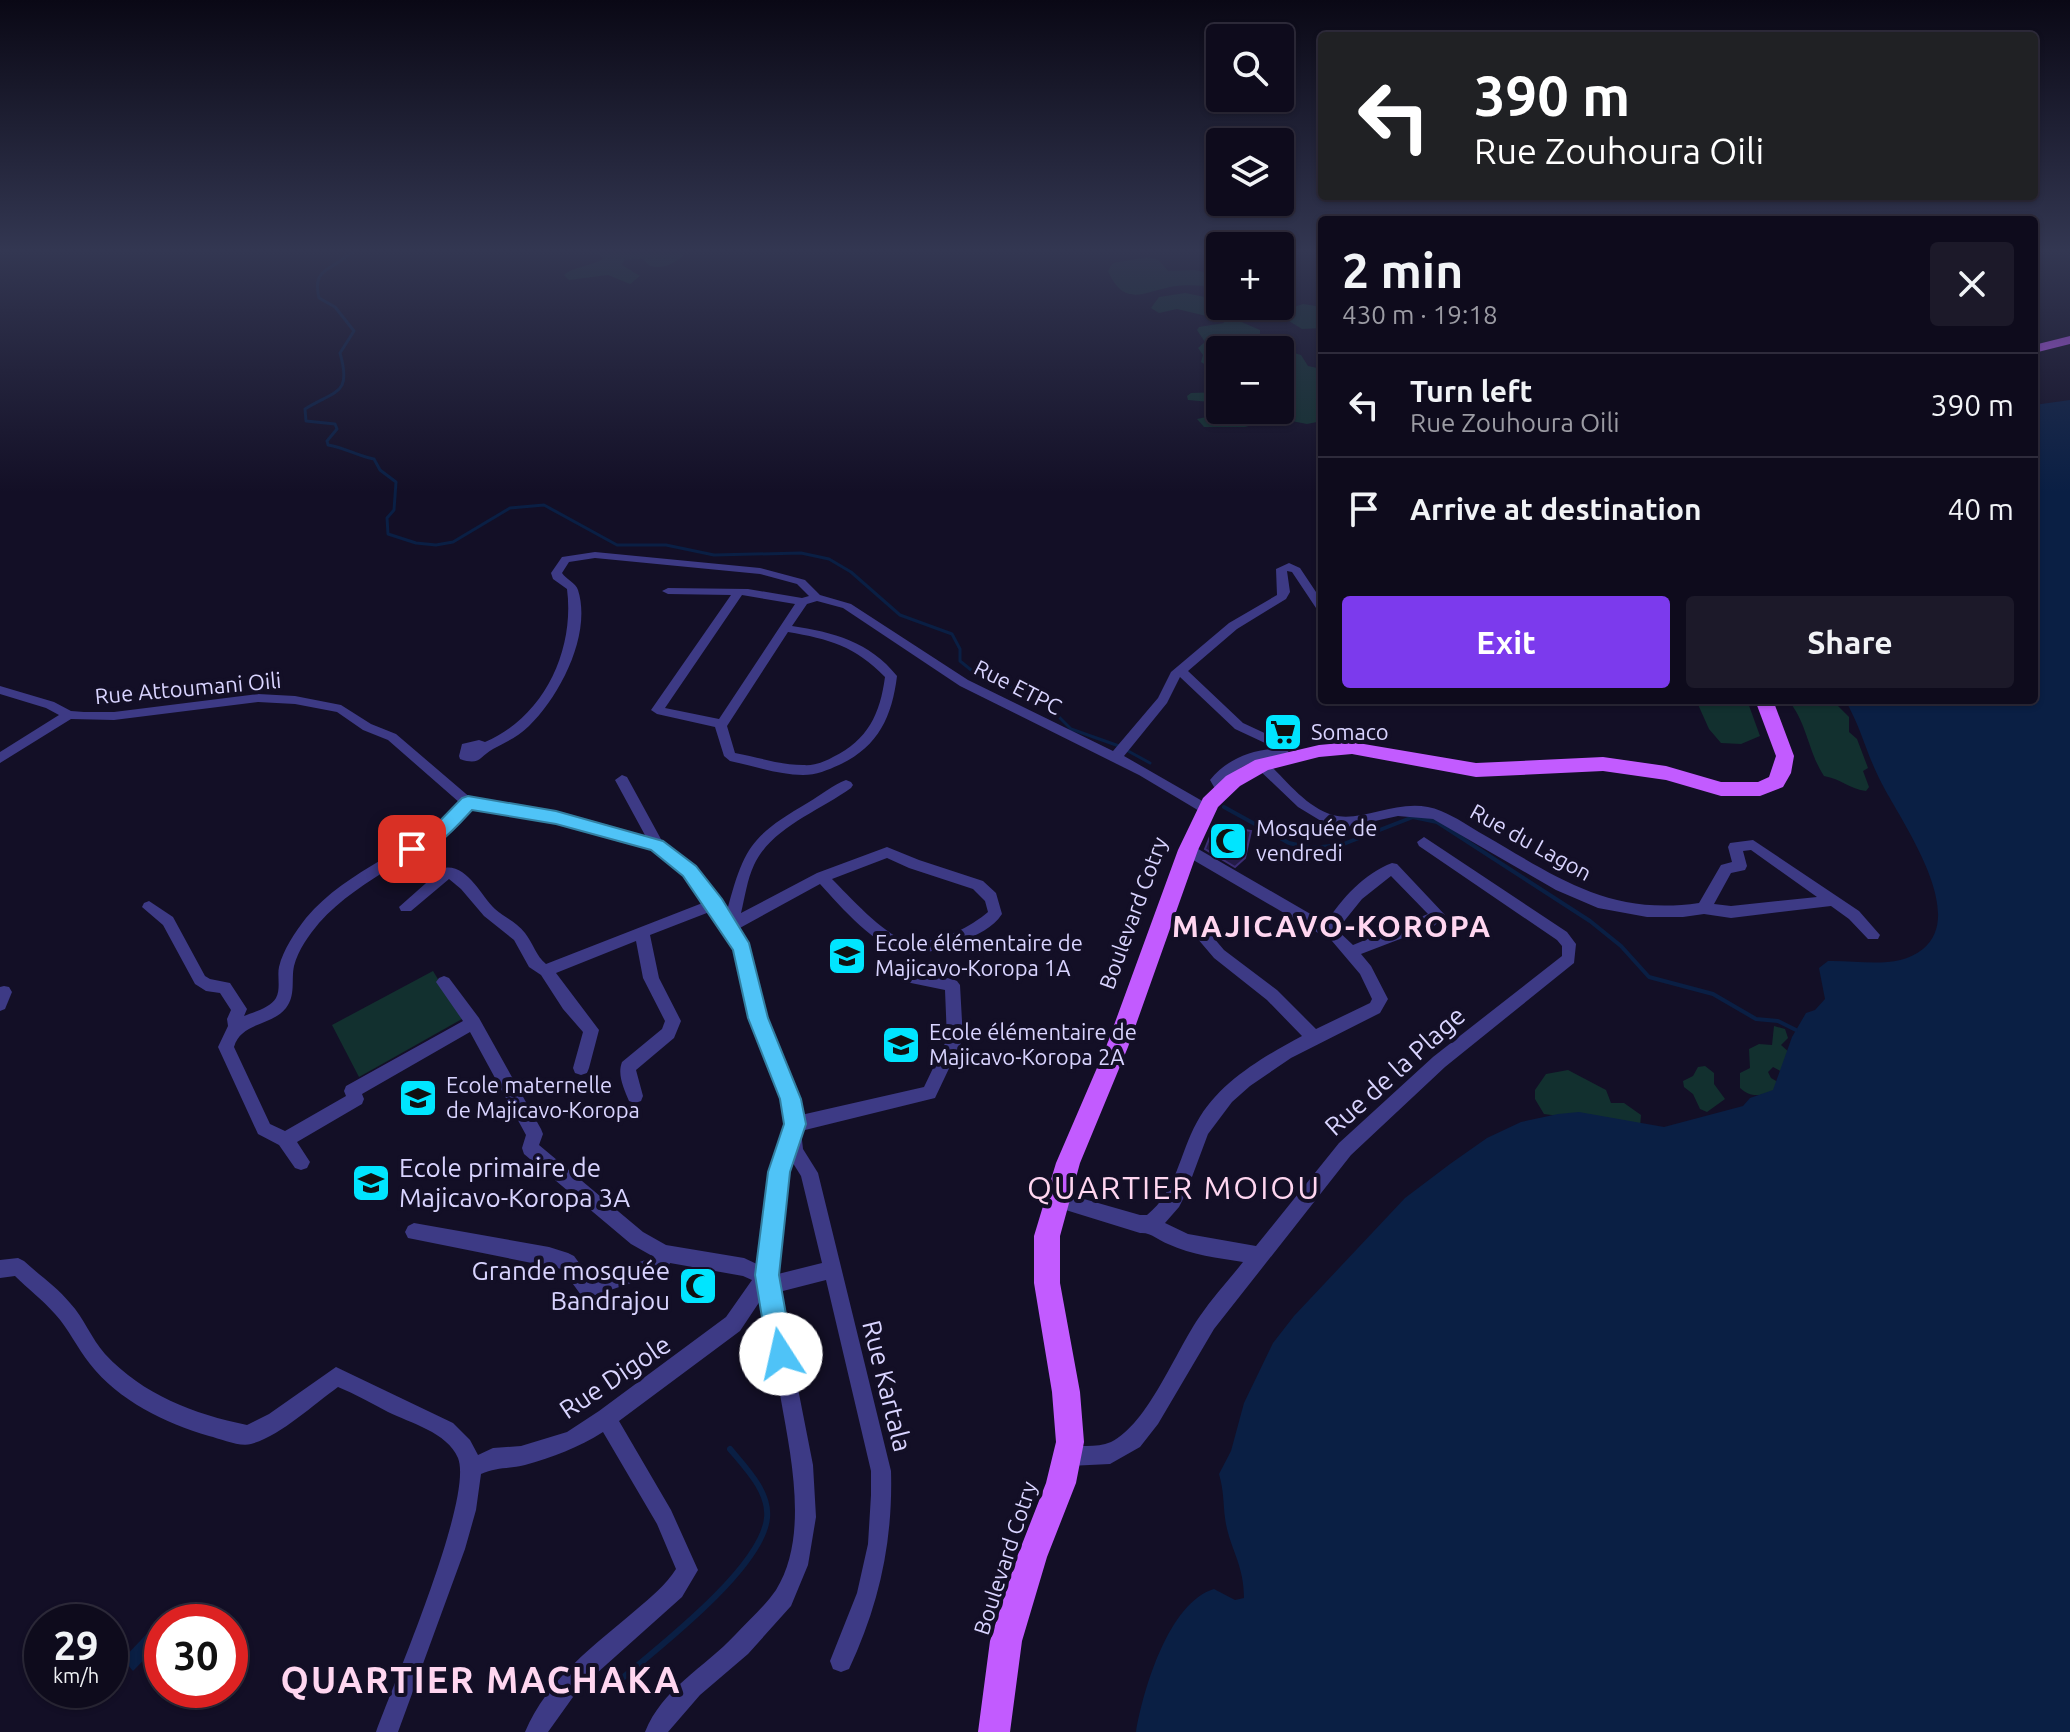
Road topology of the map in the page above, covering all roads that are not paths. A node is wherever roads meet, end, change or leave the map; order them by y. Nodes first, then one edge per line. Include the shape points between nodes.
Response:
1 (2070, 340) edge
2 (2038, 348) edge
3 (668, 591) dead end
4 (737, 594) junction
5 (810, 599) junction
6 (1318, 603) edge
7 (784, 628) junction
8 (1181, 671) junction
9 (0, 690) edge
10 (1766, 704) edge
11 (69, 715) junction
12 (722, 724) junction
13 (484, 748) dead end
14 (1121, 751) junction
15 (0, 758) edge
16 (1289, 758) junction
17 (1262, 765) junction
18 (622, 780) dead end
19 (846, 785) dead end
20 (1223, 791) junction
21 (468, 803) junction
22 (1206, 809) junction
23 (1424, 842) dead end
24 (657, 845) junction
25 (1188, 850) junction
26 (822, 877) junction
27 (1830, 901) junction
28 (715, 904) junction
29 (149, 907) dead end
30 (406, 907) dead end
31 (1704, 908) junction
32 (1161, 921) junction
33 (728, 927) junction
34 (1329, 931) junction
35 (642, 933) junction
36 (1873, 935) dead end
37 (1353, 951) junction
38 (546, 971) junction
39 (911, 977) dead end
40 (444, 982) dead end
41 (473, 1023) junction
42 (236, 1028) junction
43 (1314, 1037) junction
44 (581, 1068) dead end
45 (635, 1096) dead end
46 (795, 1124) junction
47 (285, 1140) junction
48 (301, 1162) dead end
49 (1056, 1199) junction
50 (1151, 1223) junction
51 (414, 1232) dead end
52 (664, 1253) junction
53 (1260, 1256) junction
54 (0, 1269) edge
55 (832, 1269) junction
56 (767, 1275) junction
57 (606, 1418) junction
58 (1069, 1456) junction
59 (472, 1468) junction
60 (841, 1661) dead end
61 (387, 1732) edge
62 (536, 1732) edge
63 (656, 1732) edge
64 (994, 1732) edge

1 - 2 main road
3 - 4 street
4 - 5 street
4 - 12 street via 657,710
5 - 7 street
5 - 13 street via 801,582 760,571 595,555 566,559 556,573 572,588 575,601 568,653 532,719
5 - 14 street, Rue ETPC via 847,606 964,683
6 - 8 street via 1296,570 1283,567 1282,597 1233,626
7 - 12 street
7 - 12 street via 844,638 874,657 891,676 878,728 864,746 809,770 730,756
8 - 14 street
8 - 16 street via 1239,726 1269,740
9 - 11 street
10 - 16 main road, Boulevard Cotry via 1785,756 1776,782 1760,789 1721,789 1666,773 1603,764 1476,770 1352,748
11 - 15 street
11 - 21 street, Rue Attoumani Oili via 114,716 253,699 316,702 341,709 392,737
14 - 22 street, Rue ETPC
16 - 17 main road, Boulevard Cotry
16 - 20 street via 1272,752 1236,765 1217,780
17 - 20 main road, Boulevard Cotry
17 - 31 street, Rue du Lagon via 1330,820 1350,822 1413,810 1436,814 1598,902 1647,911
18 - 24 street
19 - 33 street via 760,843 746,868
20 - 22 main road, Boulevard Cotry
21 - 24 street via 556,817
21 - 42 street via 440,833 329,904 292,953 280,1004
22 - 25 main road, Boulevard Cotry
23 - 53 street, Rue de la Plage via 1562,936 1569,944 1569,959 1457,1046 1345,1149
24 - 28 street, Rue Kartala via 690,871
25 - 32 main road, Boulevard Cotry
25 - 34 street
26 - 26 street via 894,943 905,946 926,947 959,937 995,914 987,890 887,852
26 - 33 street
27 - 31 street, Rue du Lagon via 1731,912
27 - 31 street via 1753,845 1735,847 1740,866 1726,869
27 - 36 street
28 - 33 street, Rue Kartala
28 - 35 street
29 - 42 street via 168,921 200,980 225,987 239,1009
30 - 38 street via 448,872 456,875 486,909 516,931 535,966
32 - 43 street via 1202,934
32 - 49 main road, Boulevard Cotry
33 - 46 street, Rue Kartala via 743,949 758,1018
34 - 37 street
34 - 37 street via 1338,915 1392,868 1438,915
35 - 38 street
35 - 45 street via 651,978 673,1021 668,1033 628,1067
37 - 43 street via 1379,1004
38 - 44 street via 591,1030
39 - 46 street via 952,985 955,1039 929,1093
40 - 41 street
41 - 47 street via 352,1091 356,1099
41 - 52 street via 535,1134 530,1148 637,1238
42 - 47 street via 226,1047 235,1068 264,1129
43 - 50 street via 1257,1071 1211,1116 1176,1194
46 - 55 street, Rue Kartala via 795,1151 809,1173
46 - 56 street via 779,1172
47 - 48 street
49 - 50 street
49 - 58 main road, Boulevard Cotry via 1045,1260 1066,1392
50 - 53 street via 1188,1243
51 - 52 street via 568,1262 587,1289 660,1265
52 - 56 street
53 - 58 street, Rue de la Plage via 1207,1322 1133,1440 1110,1454
54 - 59 street via 18,1267 67,1313 111,1373 142,1399 167,1411 248,1435 336,1377 443,1427 461,1444
55 - 56 street via 778,1283
55 - 60 street, Rue Kartala via 881,1471 883,1513 861,1617
56 - 57 street, Rue Digole via 733,1324
56 - 63 street via 803,1465 806,1517 797,1565 783,1598 740,1646 692,1687
57 - 59 street, Rue Digole via 572,1440
57 - 62 street via 664,1517 687,1570 681,1584 568,1682
58 - 64 main road, Boulevard Cotry via 1006,1641
59 - 61 street via 448,1574

